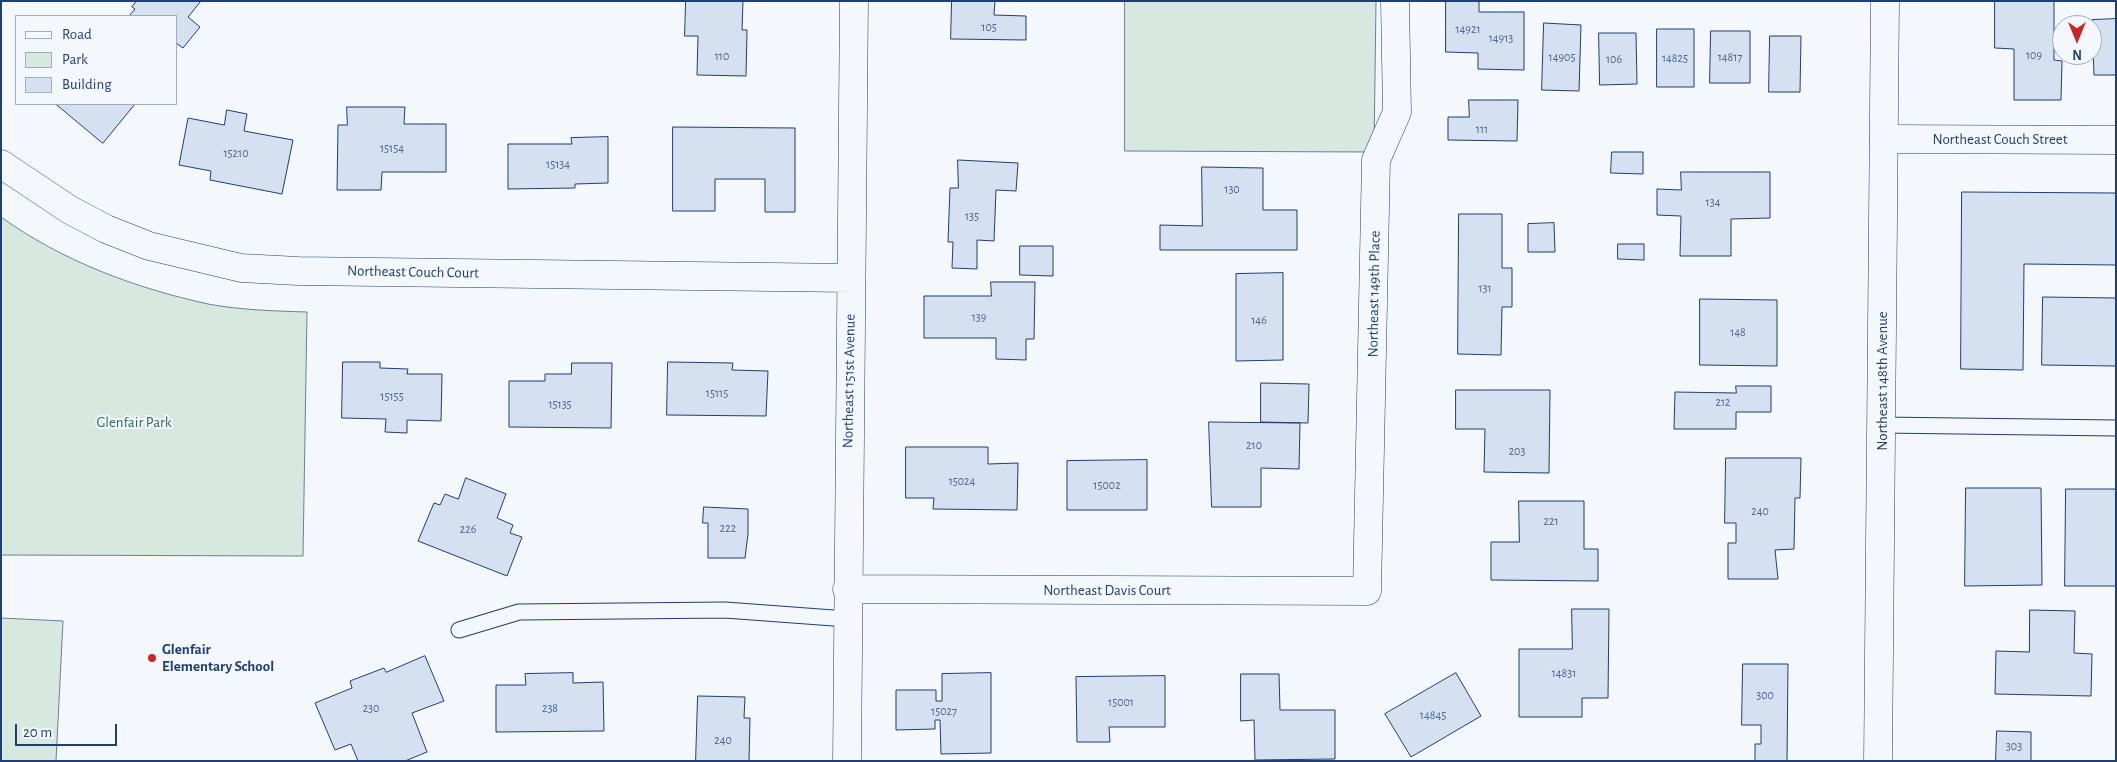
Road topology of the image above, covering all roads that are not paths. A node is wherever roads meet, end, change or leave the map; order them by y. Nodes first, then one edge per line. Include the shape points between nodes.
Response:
1 (854, 1) edge
2 (1396, 1) edge
3 (1885, 1) edge
4 (1884, 139) junction
5 (2116, 140) edge
6 (1, 164) edge
7 (850, 278) junction
8 (1881, 424) junction
9 (2116, 428) edge
10 (847, 589) junction
11 (1367, 591) joint
12 (847, 619) junction
13 (459, 630) dead end
14 (847, 761) edge
15 (1878, 761) edge

1 - 7 street, Northeast 151st Avenue
2 - 11 street, Northeast 149th Place via 1397,112 1376,160
3 - 4 street, Northeast 148th Avenue
4 - 5 street, Northeast Couch Street
4 - 8 street, Northeast 148th Avenue
6 - 7 street, Northeast Couch Court via 70,210 106,229 148,246 241,268
7 - 10 street, Northeast 151st Avenue
8 - 9 lane
8 - 15 street, Northeast 148th Avenue
10 - 11 street, Northeast Davis Court
10 - 12 street, Northeast 151st Avenue
12 - 13 lane via 725,610 519,612
12 - 14 street, Northeast 151st Avenue

